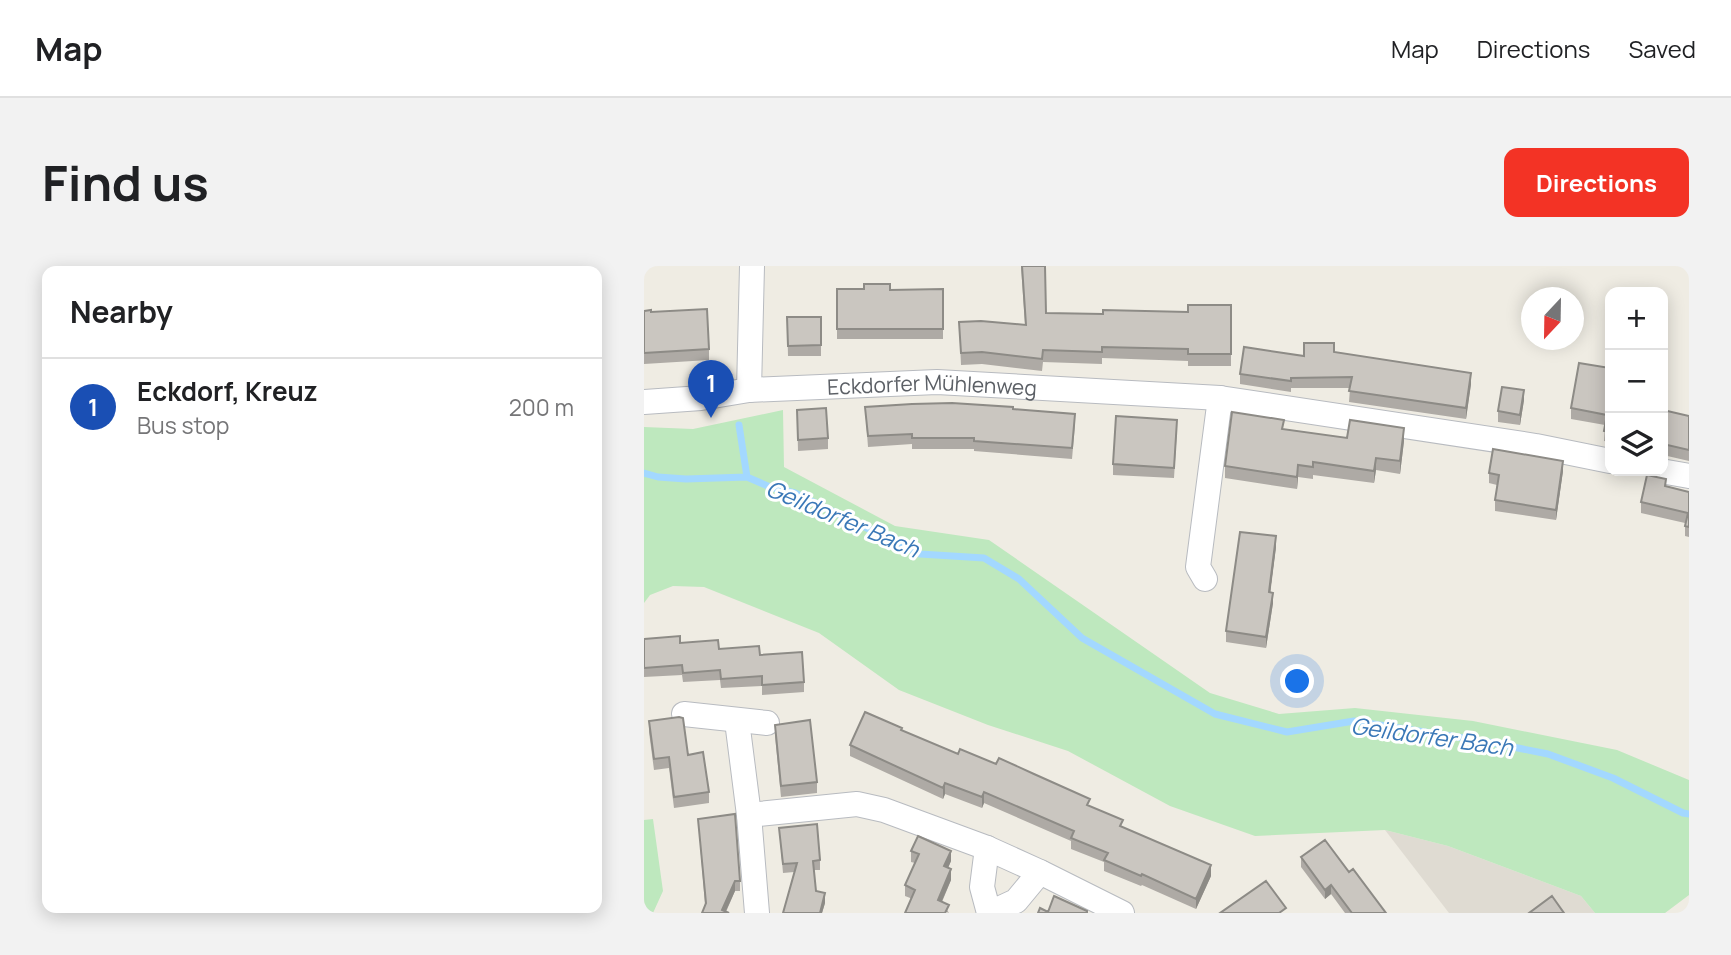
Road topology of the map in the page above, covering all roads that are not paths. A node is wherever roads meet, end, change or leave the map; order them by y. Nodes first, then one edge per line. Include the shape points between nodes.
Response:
1 (752, 266) edge
2 (749, 390) junction
3 (1220, 398) junction
4 (644, 402) edge
5 (1605, 460) edge
6 (1668, 472) edge
7 (1689, 476) edge
8 (1205, 579) dead end
9 (684, 714) dead end
10 (737, 721) junction
11 (767, 723) dead end
12 (749, 815) junction
13 (987, 848) junction
14 (1040, 872) junction
15 (757, 913) edge
16 (989, 913) edge
17 (1122, 913) edge

1 - 2 street
2 - 3 street, Eckdorfer Mühlenweg via 937,382
2 - 4 street, Eckdorfer Mühlenweg
3 - 5 street, Eckdorfer Mühlenweg
3 - 8 street via 1198,567
6 - 7 street
9 - 10 street
10 - 11 street
10 - 12 street
12 - 13 street via 857,804
12 - 15 street
13 - 14 street
13 - 16 street via 982,887
14 - 16 street via 1016,901
14 - 17 street

